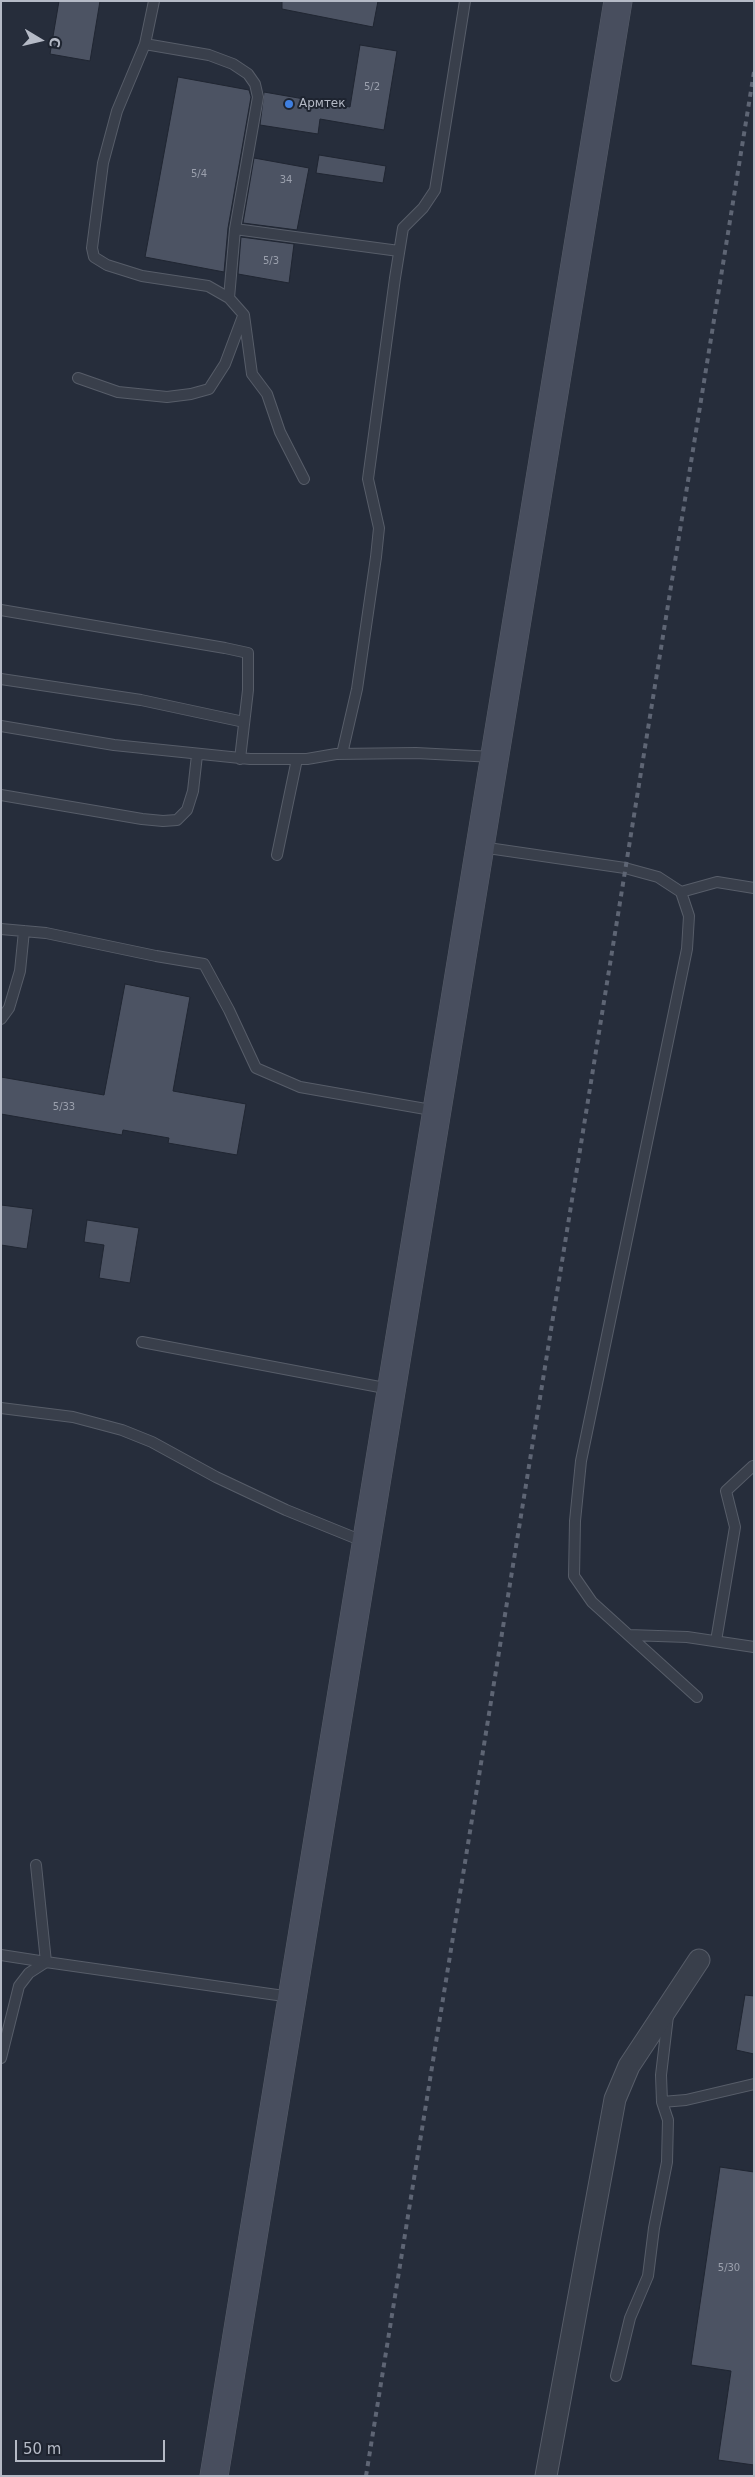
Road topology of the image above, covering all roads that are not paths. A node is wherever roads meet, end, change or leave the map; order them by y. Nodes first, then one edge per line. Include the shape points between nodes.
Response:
1 (154, 1) edge
2 (465, 1) edge
3 (618, 1) edge
4 (145, 44) junction
5 (235, 229) junction
6 (399, 252) junction
7 (229, 298) junction
8 (244, 315) junction
9 (78, 378) dead end
10 (304, 479) dead end
11 (1, 610) edge
12 (1, 679) edge
13 (244, 722) junction
14 (1, 726) edge
15 (197, 754) junction
16 (342, 754) junction
17 (495, 757) junction
18 (240, 759) junction
19 (297, 759) junction
20 (1, 795) edge
21 (480, 846) junction
22 (277, 855) dead end
23 (754, 888) edge
24 (681, 892) junction
25 (1, 929) edge
26 (24, 931) junction
27 (1, 1019) edge
28 (437, 1111) junction
29 (142, 1342) dead end
30 (391, 1389) junction
31 (1, 1408) edge
32 (753, 1466) edge
33 (366, 1542) junction
34 (629, 1635) junction
35 (716, 1641) junction
36 (754, 1647) edge
37 (697, 1697) dead end
38 (36, 1865) dead end
39 (1, 1955) edge
40 (699, 1960) dead end
41 (46, 1962) junction
42 (292, 1997) junction
43 (670, 2002) junction
44 (1, 2058) edge
45 (754, 2084) edge
46 (662, 2102) junction
47 (616, 2376) dead end
48 (214, 2476) edge
49 (546, 2476) edge

1 - 4 lane
2 - 6 lane via 435,190 403,228
3 - 17 main road
4 - 5 lane via 208,55 233,64 248,74 255,84 258,97
4 - 7 lane via 117,111 103,163 92,248 94,257 107,265 142,276 208,286
5 - 6 lane
5 - 7 lane
6 - 16 lane via 368,479 379,528 376,557 357,689
7 - 8 lane
8 - 9 lane via 225,364 209,389 167,397 118,392
8 - 10 lane via 252,374 267,394 280,432
11 - 13 lane via 248,653
12 - 13 lane via 141,700
13 - 18 lane
14 - 15 lane via 114,745
15 - 18 lane
15 - 20 lane via 193,791 187,810 177,820 142,819
16 - 17 lane
16 - 19 lane
17 - 21 main road
18 - 19 lane
19 - 22 lane
21 - 24 lane via 625,868 658,877
21 - 28 main road
23 - 24 lane via 717,882
24 - 34 lane via 689,916 687,949 582,1461 575,1521 574,1576 592,1602
25 - 26 lane
26 - 27 lane via 20,971 9,1008
26 - 28 lane via 204,964 230,1010 256,1068 300,1087
28 - 30 main road
29 - 30 lane
30 - 33 main road
31 - 33 lane via 73,1417 122,1430 286,1510
32 - 35 lane via 726,1491 735,1528
33 - 42 main road
34 - 35 lane
34 - 37 lane
35 - 36 lane
38 - 41 lane
39 - 41 lane
40 - 43 street
41 - 42 lane
41 - 44 lane via 29,1973 19,1986
42 - 48 main road
43 - 46 lane via 661,2075
43 - 49 street via 629,2066 615,2099
45 - 46 lane via 686,2100
46 - 47 lane via 668,2120 667,2162 648,2276 630,2318

